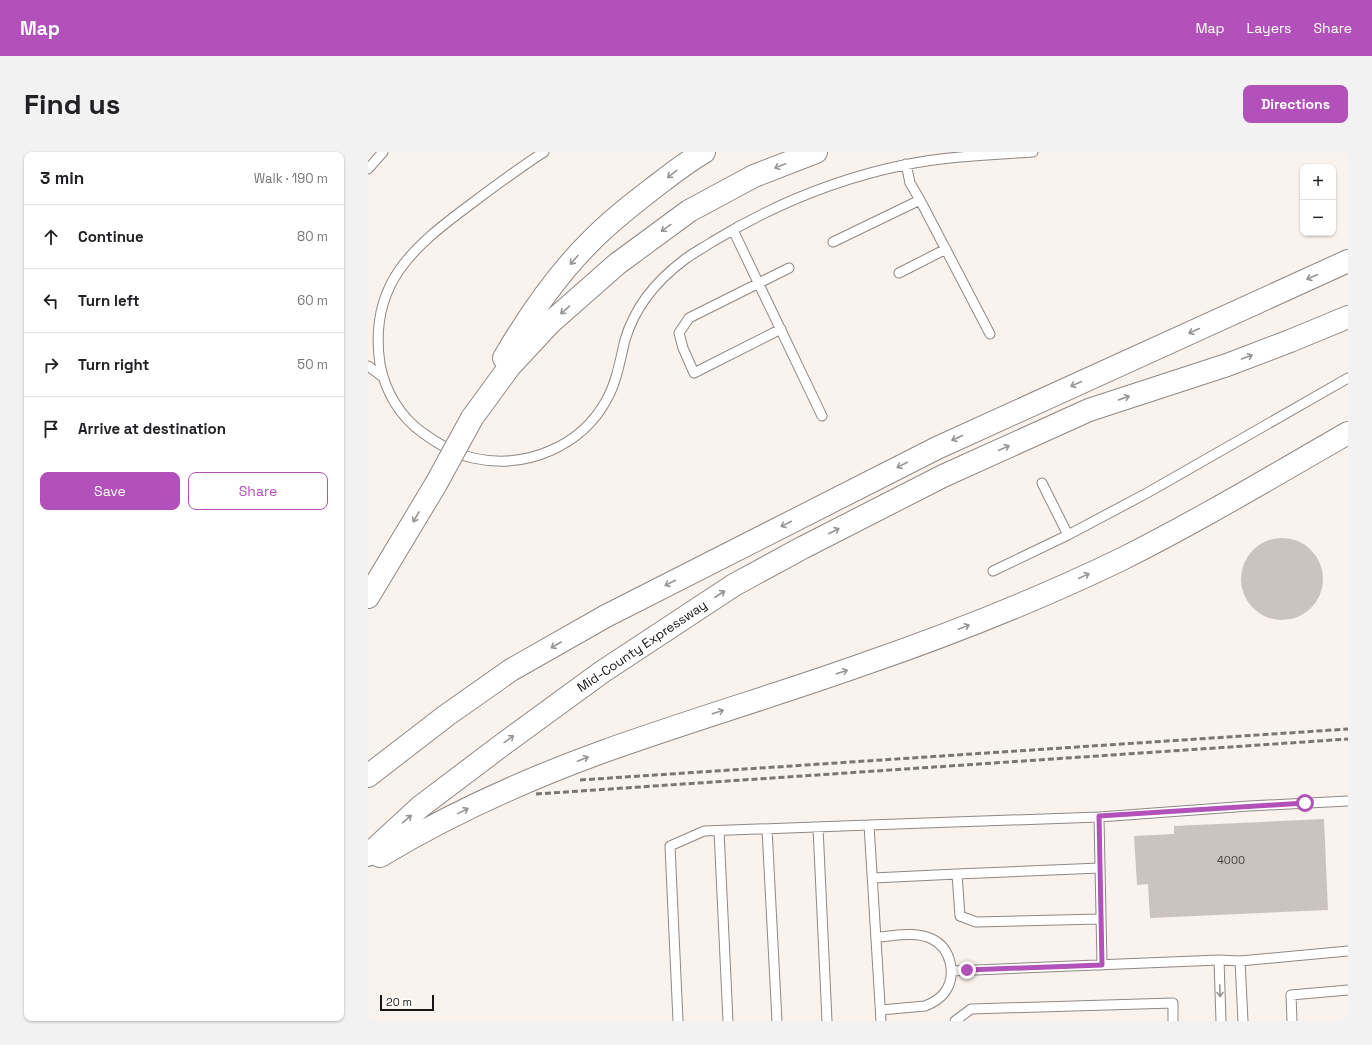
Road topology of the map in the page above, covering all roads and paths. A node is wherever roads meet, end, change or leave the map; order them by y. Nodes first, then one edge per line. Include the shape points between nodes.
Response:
1 (383, 152) edge
2 (544, 152) edge
3 (704, 152) edge
4 (816, 152) edge
5 (1033, 152) edge
6 (906, 164) junction
7 (368, 169) edge
8 (920, 200) junction
9 (733, 230) junction
10 (833, 242) dead end
11 (946, 249) junction
12 (1348, 261) edge
13 (789, 268) dead end
14 (899, 273) dead end
15 (759, 283) junction
16 (1348, 317) edge
17 (781, 329) junction
18 (990, 334) dead end
19 (368, 366) edge
20 (383, 377) junction
21 (1348, 378) edge
22 (822, 416) dead end
23 (472, 418) junction
24 (1348, 433) edge
25 (1042, 483) dead end
26 (1068, 535) junction
27 (993, 571) dead end
28 (368, 597) edge
29 (368, 776) edge
30 (1348, 801) edge
31 (1099, 816) junction
32 (869, 825) junction
33 (818, 827) junction
34 (767, 829) junction
35 (719, 831) junction
36 (368, 855) edge
37 (368, 863) edge
38 (1100, 868) junction
39 (957, 874) junction
40 (873, 878) junction
41 (1101, 919) junction
42 (877, 937) junction
43 (1348, 951) edge
44 (1219, 960) junction
45 (1240, 961) junction
46 (1102, 965) junction
47 (952, 971) junction
48 (1348, 990) edge
49 (880, 1010) junction
50 (678, 1021) edge
51 (728, 1021) edge
52 (777, 1021) edge
53 (827, 1021) edge
54 (881, 1021) edge
55 (955, 1021) edge
56 (1173, 1021) edge
57 (1221, 1021) edge
58 (1243, 1021) edge
59 (1292, 1021) edge

1 - 7 lane
2 - 20 lane via 456,215 421,244 401,265 384,296 379,314 378,350
3 -> 23 highway via 625,210 589,243 549,290 527,321 492,378
4 -> 23 highway via 754,176 689,211 617,264 550,323 510,366
5 - 6 lane
6 - 8 lane via 910,183
6 - 9 lane via 810,193
8 - 10 lane
8 - 11 lane
9 - 15 lane
9 - 20 lane via 684,259 647,295 638,307 630,326 614,384 602,407 588,426 559,447 526,459 491,461 471,458 439,444 417,429 405,416 388,390
11 - 14 lane
11 - 18 lane
12 -> 29 highway via 937,448 606,616 511,670 446,715
13 - 15 lane
15 - 17 lane
15 - 17 lane via 689,318 679,333 694,373
36 -> 16 highway, Mid-County Expressway via 420,807 502,745 602,672 734,585 943,476 1089,410 1241,360
17 - 22 lane
19 - 20 lane
21 - 26 lane
23 -> 28 highway, bridge via 436,484
37 -> 24 highway via 444,820 546,774 681,724 863,665 1032,600 1192,523
25 - 26 lane
26 - 27 lane
30 - 31 lane
31 - 32 lane
31 - 38 lane
32 - 33 lane
32 - 40 lane
33 - 34 lane
33 - 53 lane
34 - 35 lane
34 - 52 lane
35 - 50 lane via 704,832 670,846
35 - 51 lane
38 - 39 lane
38 - 41 lane
39 - 40 lane
39 - 41 lane via 960,916 976,922
40 - 42 lane
41 - 46 lane
42 - 47 lane via 919,935 938,942 950,959
42 - 49 lane
43 - 45 lane
44 - 45 lane
44 - 46 lane
44 -> 57 lane
45 - 58 lane
46 - 47 lane
47 - 49 lane via 946,991 931,1004
48 - 59 lane via 1291,995
49 - 54 lane
55 - 56 lane via 971,1009 1173,1003

